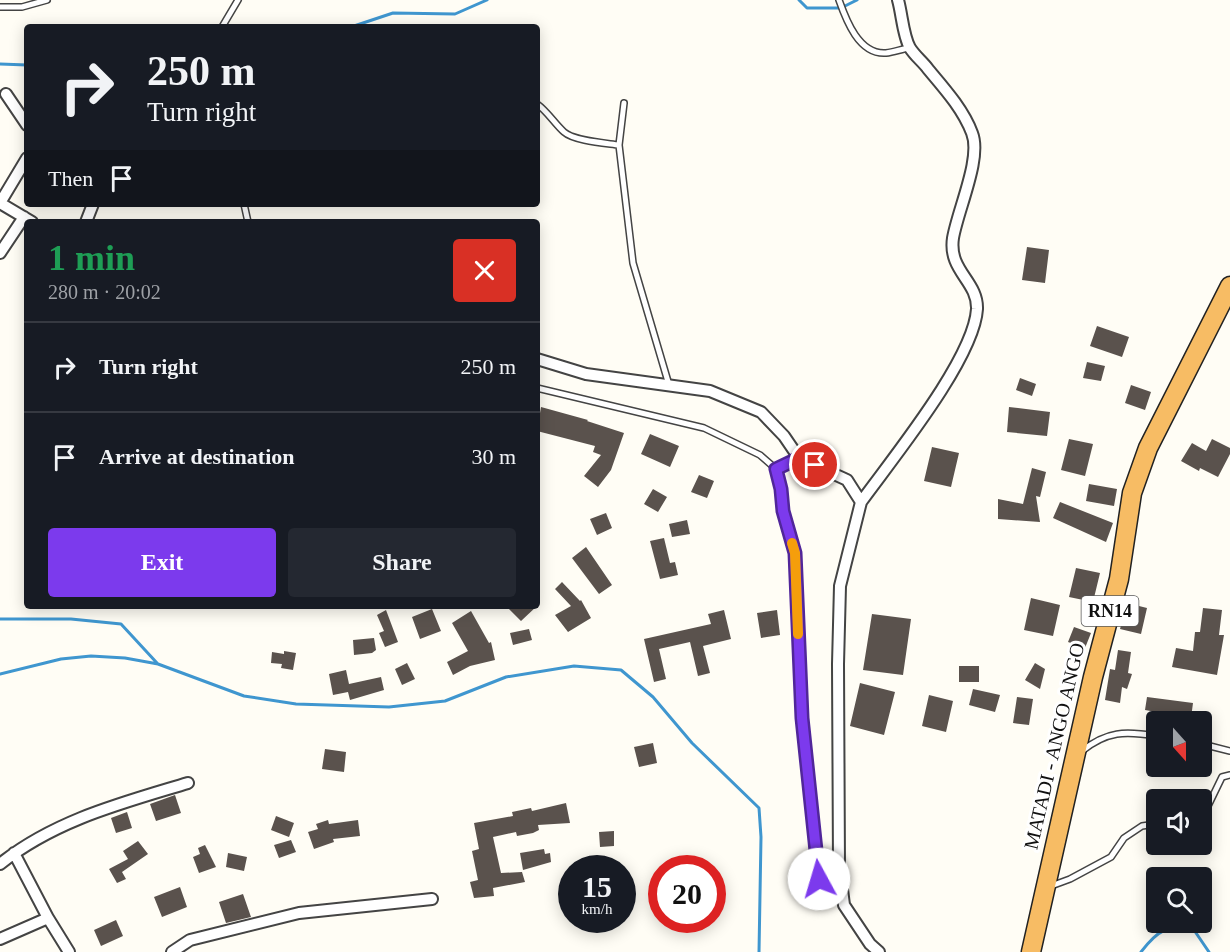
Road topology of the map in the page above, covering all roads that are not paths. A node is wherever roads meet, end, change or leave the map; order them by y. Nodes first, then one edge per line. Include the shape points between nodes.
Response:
1 (46, 0) edge
2 (238, 0) edge
3 (838, 0) edge
4 (898, 0) edge
5 (0, 7) edge
6 (224, 24) edge
7 (910, 48) junction
8 (6, 94) dead end
9 (624, 103) dead end
10 (540, 106) edge
11 (24, 121) edge
12 (619, 145) junction
13 (24, 164) edge
14 (0, 203) edge
15 (26, 219) edge
16 (24, 225) edge
17 (0, 254) edge
18 (1230, 286) edge
19 (540, 360) edge
20 (669, 385) junction
21 (540, 389) edge
22 (799, 458) junction
23 (776, 469) junction
24 (861, 502) junction
25 (1146, 735) edge
26 (1212, 746) edge
27 (1230, 751) edge
28 (1075, 757) junction
29 (1230, 775) edge
30 (188, 783) dead end
31 (1212, 798) edge
32 (1146, 825) edge
33 (14, 853) junction
34 (0, 864) edge
35 (1044, 888) junction
36 (432, 899) dead end
37 (844, 905) junction
38 (48, 918) junction
39 (0, 939) edge
40 (69, 952) edge
41 (172, 952) edge
42 (879, 952) edge
43 (1031, 952) edge

1 - 5 lane via 22,8
2 - 6 lane
3 - 7 lane via 848,25 873,51 885,54
4 - 7 street
7 - 24 street via 961,112 972,134 976,154 952,242 959,272 972,287 977,305 975,324 963,353 923,416
8 - 11 street
9 - 12 lane
10 - 12 lane via 566,134
12 - 20 lane via 633,263
13 - 14 street
14 - 15 street
16 - 17 street
18 - 28 highway, MATADI - ANGO ANGO / RN14 via 1148,448 1132,493 1119,579
19 - 20 street via 586,374
20 - 22 street via 710,391 761,412
21 - 23 lane via 704,428 760,455
22 - 23 lane
22 - 24 street via 848,480
23 - 37 lane via 795,553 802,718 819,879
24 - 37 street via 840,586 839,866
25 - 28 lane via 1124,733 1099,738
26 - 27 lane
28 - 35 highway, MATADI - ANGO ANGO / RN14
29 - 31 lane via 1222,777
30 - 33 street via 91,812
32 - 35 lane via 1124,838 1111,857
33 - 34 street
33 - 38 street
35 - 43 highway, MATADI - ANGO ANGO / RN14
36 - 41 street via 298,913 190,940
37 - 42 street
38 - 39 street
38 - 40 street

